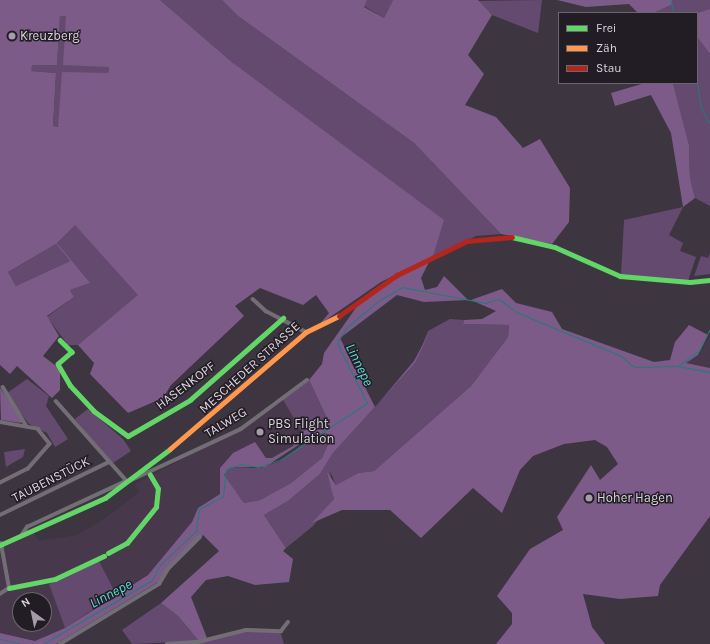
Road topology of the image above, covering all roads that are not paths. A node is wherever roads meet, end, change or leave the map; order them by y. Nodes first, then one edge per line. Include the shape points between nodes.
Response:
1 (710, 280) edge
2 (253, 299) dead end
3 (283, 318) junction
4 (306, 332) junction
5 (60, 340) dead end
6 (307, 380) dead end
7 (3, 387) dead end
8 (56, 401) dead end
9 (0, 422) edge
10 (26, 425) junction
11 (110, 462) junction
12 (150, 475) junction
13 (0, 477) edge
14 (2, 483) edge
15 (125, 483) junction
16 (0, 514) edge
17 (200, 537) dead end
18 (0, 544) edge
19 (9, 588) junction
20 (0, 594) edge
21 (288, 622) dead end
22 (60, 644) edge
23 (167, 644) edge

1 - 4 main road, MESCHEDER STRASSE via 690,282 620,276 544,243 487,236 467,241 397,275 339,316
2 - 3 street via 266,311
3 - 4 street
3 - 5 main road, HASENKOPF via 190,400 128,436 104,420 70,385 58,364 72,352
4 - 15 main road, MESCHEDER STRASSE via 204,423
6 - 12 street, TALWEG via 242,429
7 - 10 street
8 - 11 street
9 - 10 street
10 - 14 street via 46,435 49,448 28,469
11 - 15 street
11 - 16 street, TAUBENSTÜCK
12 - 15 street, TALWEG
12 - 19 main road via 158,489 156,507 127,543 55,579
13 - 14 street
15 - 18 main road, MESCHEDER STRASSE via 94,504
17 - 22 street via 168,569 159,584
18 - 19 street
19 - 20 street
21 - 23 street via 281,630 246,630 198,642

